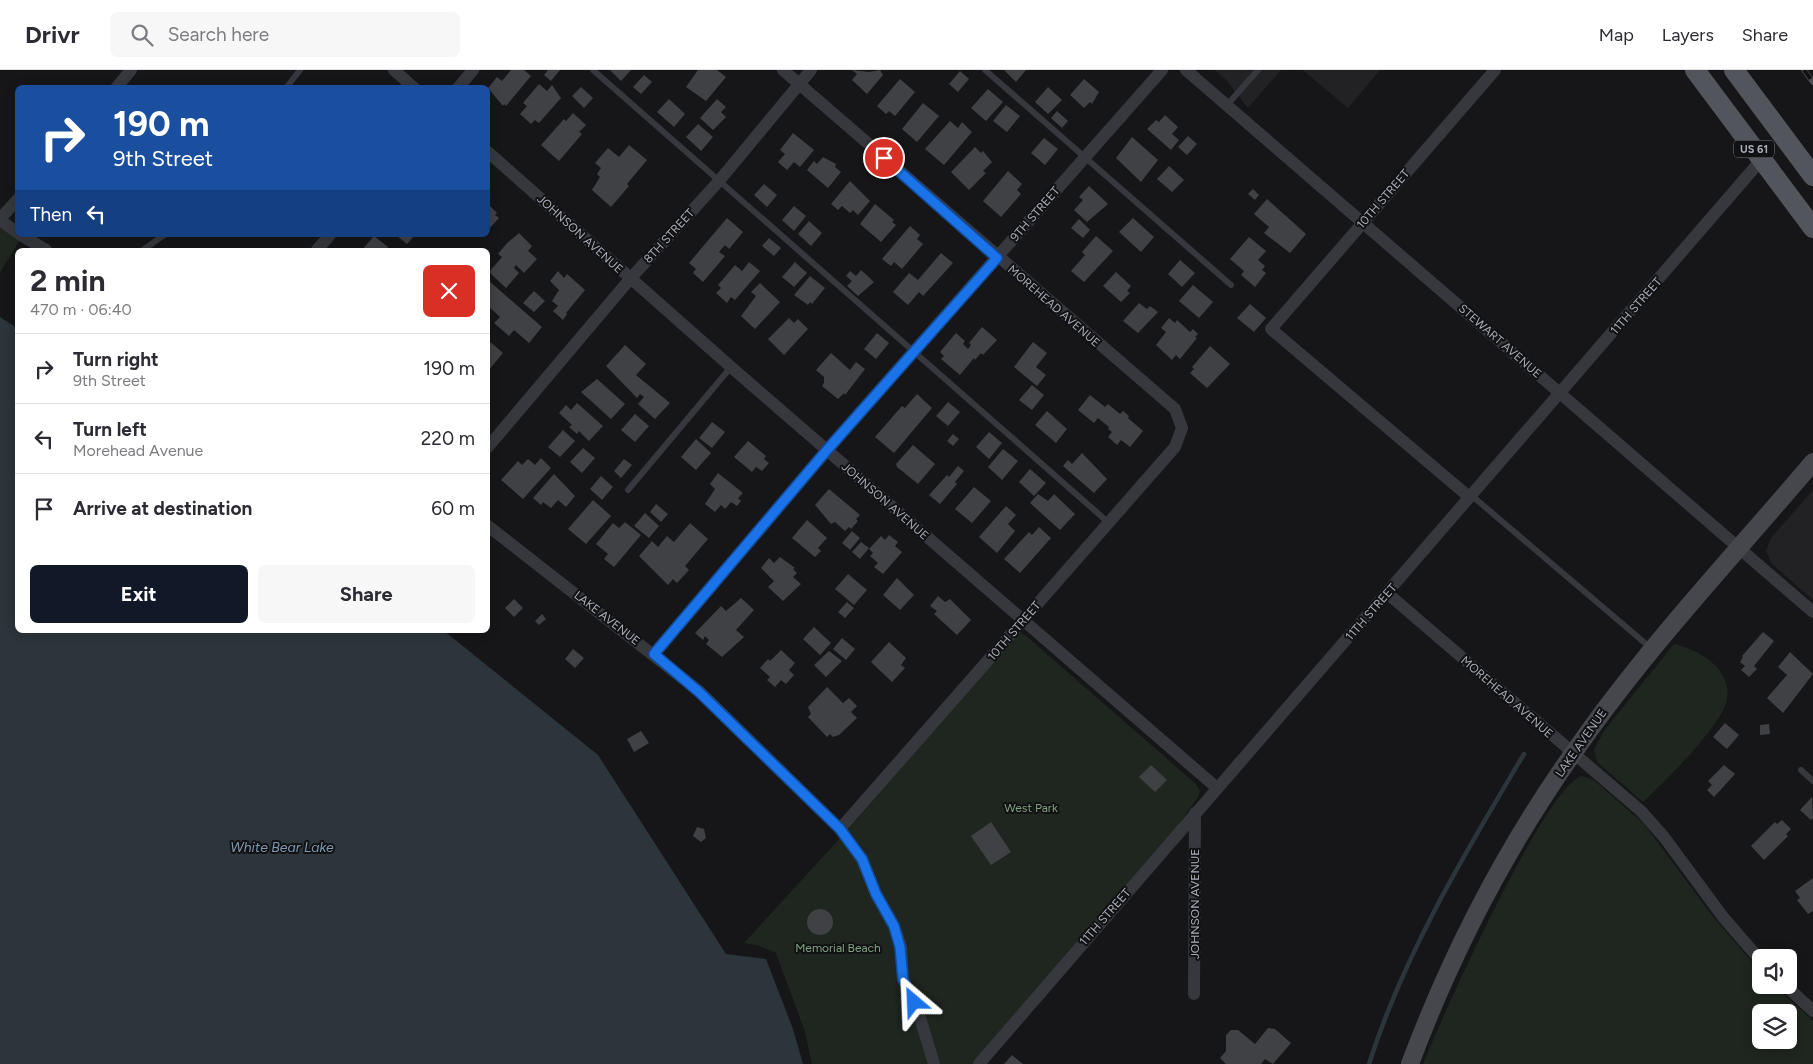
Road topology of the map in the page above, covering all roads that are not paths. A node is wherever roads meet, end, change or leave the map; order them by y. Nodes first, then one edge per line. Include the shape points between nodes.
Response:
1 (131, 70) edge
2 (300, 70) edge
3 (394, 70) edge
4 (473, 70) edge
5 (592, 70) edge
6 (783, 70) edge
7 (811, 70) edge
8 (985, 70) edge
9 (1162, 70) edge
10 (1186, 70) edge
11 (1258, 70) edge
12 (1494, 70) edge
13 (1695, 70) edge
14 (1734, 70) edge
15 (799, 84) junction
16 (118, 85) edge
17 (288, 85) edge
18 (411, 85) edge
19 (460, 85) edge
20 (1227, 105) junction
21 (490, 154) edge
22 (1084, 156) junction
23 (1762, 159) junction
24 (1813, 176) edge
25 (719, 181) junction
26 (15, 202) edge
27 (0, 219) edge
28 (1364, 222) junction
29 (1813, 228) edge
30 (15, 231) edge
31 (24, 237) edge
32 (161, 237) edge
33 (328, 237) edge
34 (43, 248) edge
35 (146, 248) edge
36 (319, 248) edge
37 (997, 258) junction
38 (630, 279) junction
39 (1231, 285) dead end
40 (914, 351) junction
41 (731, 367) junction
42 (1560, 394) junction
43 (1182, 428) joint
44 (490, 445) edge
45 (827, 450) junction
46 (1813, 462) edge
47 (628, 490) dead end
48 (1469, 495) junction
49 (1110, 523) junction
50 (490, 528) edge
51 (1739, 549) junction
52 (1388, 593) junction
53 (1813, 612) edge
54 (1024, 620) junction
55 (1653, 650) junction
56 (654, 654) junction
57 (1573, 753) junction
58 (1802, 770) dead end
59 (1813, 781) edge
60 (1217, 788) junction
61 (1195, 813) junction
62 (840, 829) junction
63 (1752, 951) edge
64 (1194, 994) dead end
65 (1795, 994) edge
66 (1813, 1011) edge
67 (934, 1064) edge
68 (979, 1064) edge
69 (1410, 1064) edge

1 - 16 street
2 - 17 lane
3 - 18 street
4 - 19 street
5 - 25 lane
6 - 15 street, MOREHEAD AVENUE
7 - 15 street, 8TH STREET
8 - 22 lane
9 - 22 street, 9TH STREET
10 - 20 street, STEWART AVENUE
11 - 20 lane
12 - 28 street, 10TH STREET
13 - 23 main road, US 61
14 - 24 main road, US 61
15 - 25 street, 8TH STREET
15 - 37 street, MOREHEAD AVENUE
20 - 28 street, STEWART AVENUE
21 - 38 street, JOHNSON AVENUE
22 - 37 street, 9TH STREET
22 - 39 lane
23 - 29 main road, US 61
23 - 42 street, 11TH STREET
25 - 38 street, 8TH STREET
25 - 40 lane
26 - 27 street
27 - 30 street
28 - 42 street, STEWART AVENUE
28 - 48 street, 10TH STREET via 1271,329
31 - 34 street
32 - 35 lane
33 - 36 street
37 - 40 street, 9TH STREET
37 - 43 street, MOREHEAD AVENUE via 1175,410
38 - 41 street, JOHNSON AVENUE
38 - 44 street, 8TH STREET
40 - 45 street, 9TH STREET
40 - 49 lane
41 - 45 street, JOHNSON AVENUE
41 - 47 lane
42 - 48 street, 11TH STREET
42 - 51 street, STEWART AVENUE
43 - 49 street, 10TH STREET via 1175,447
45 - 54 street, JOHNSON AVENUE
45 - 56 street, 9TH STREET
46 - 51 main road, LAKE AVENUE
48 - 52 street, 11TH STREET
48 - 55 lane
49 - 54 street, 10TH STREET
50 - 56 street, LAKE AVENUE
51 - 53 street, STEWART AVENUE
51 - 55 main road, LAKE AVENUE
52 - 57 street, MOREHEAD AVENUE
52 - 60 street, 11TH STREET
54 - 60 street, JOHNSON AVENUE
54 - 62 street, 10TH STREET
55 - 57 main road, LAKE AVENUE
56 - 62 street, LAKE AVENUE via 699,692
57 - 63 street, MOREHEAD AVENUE via 1648,817 1718,911
57 - 69 main road, LAKE AVENUE via 1490,889 1450,970
58 - 59 lane
60 - 61 street, 11TH STREET
61 - 64 street, JOHNSON AVENUE
61 - 68 street, 11TH STREET
62 - 67 street, LAKE AVENUE via 862,859 894,926 903,979 918,1011
65 - 66 street

